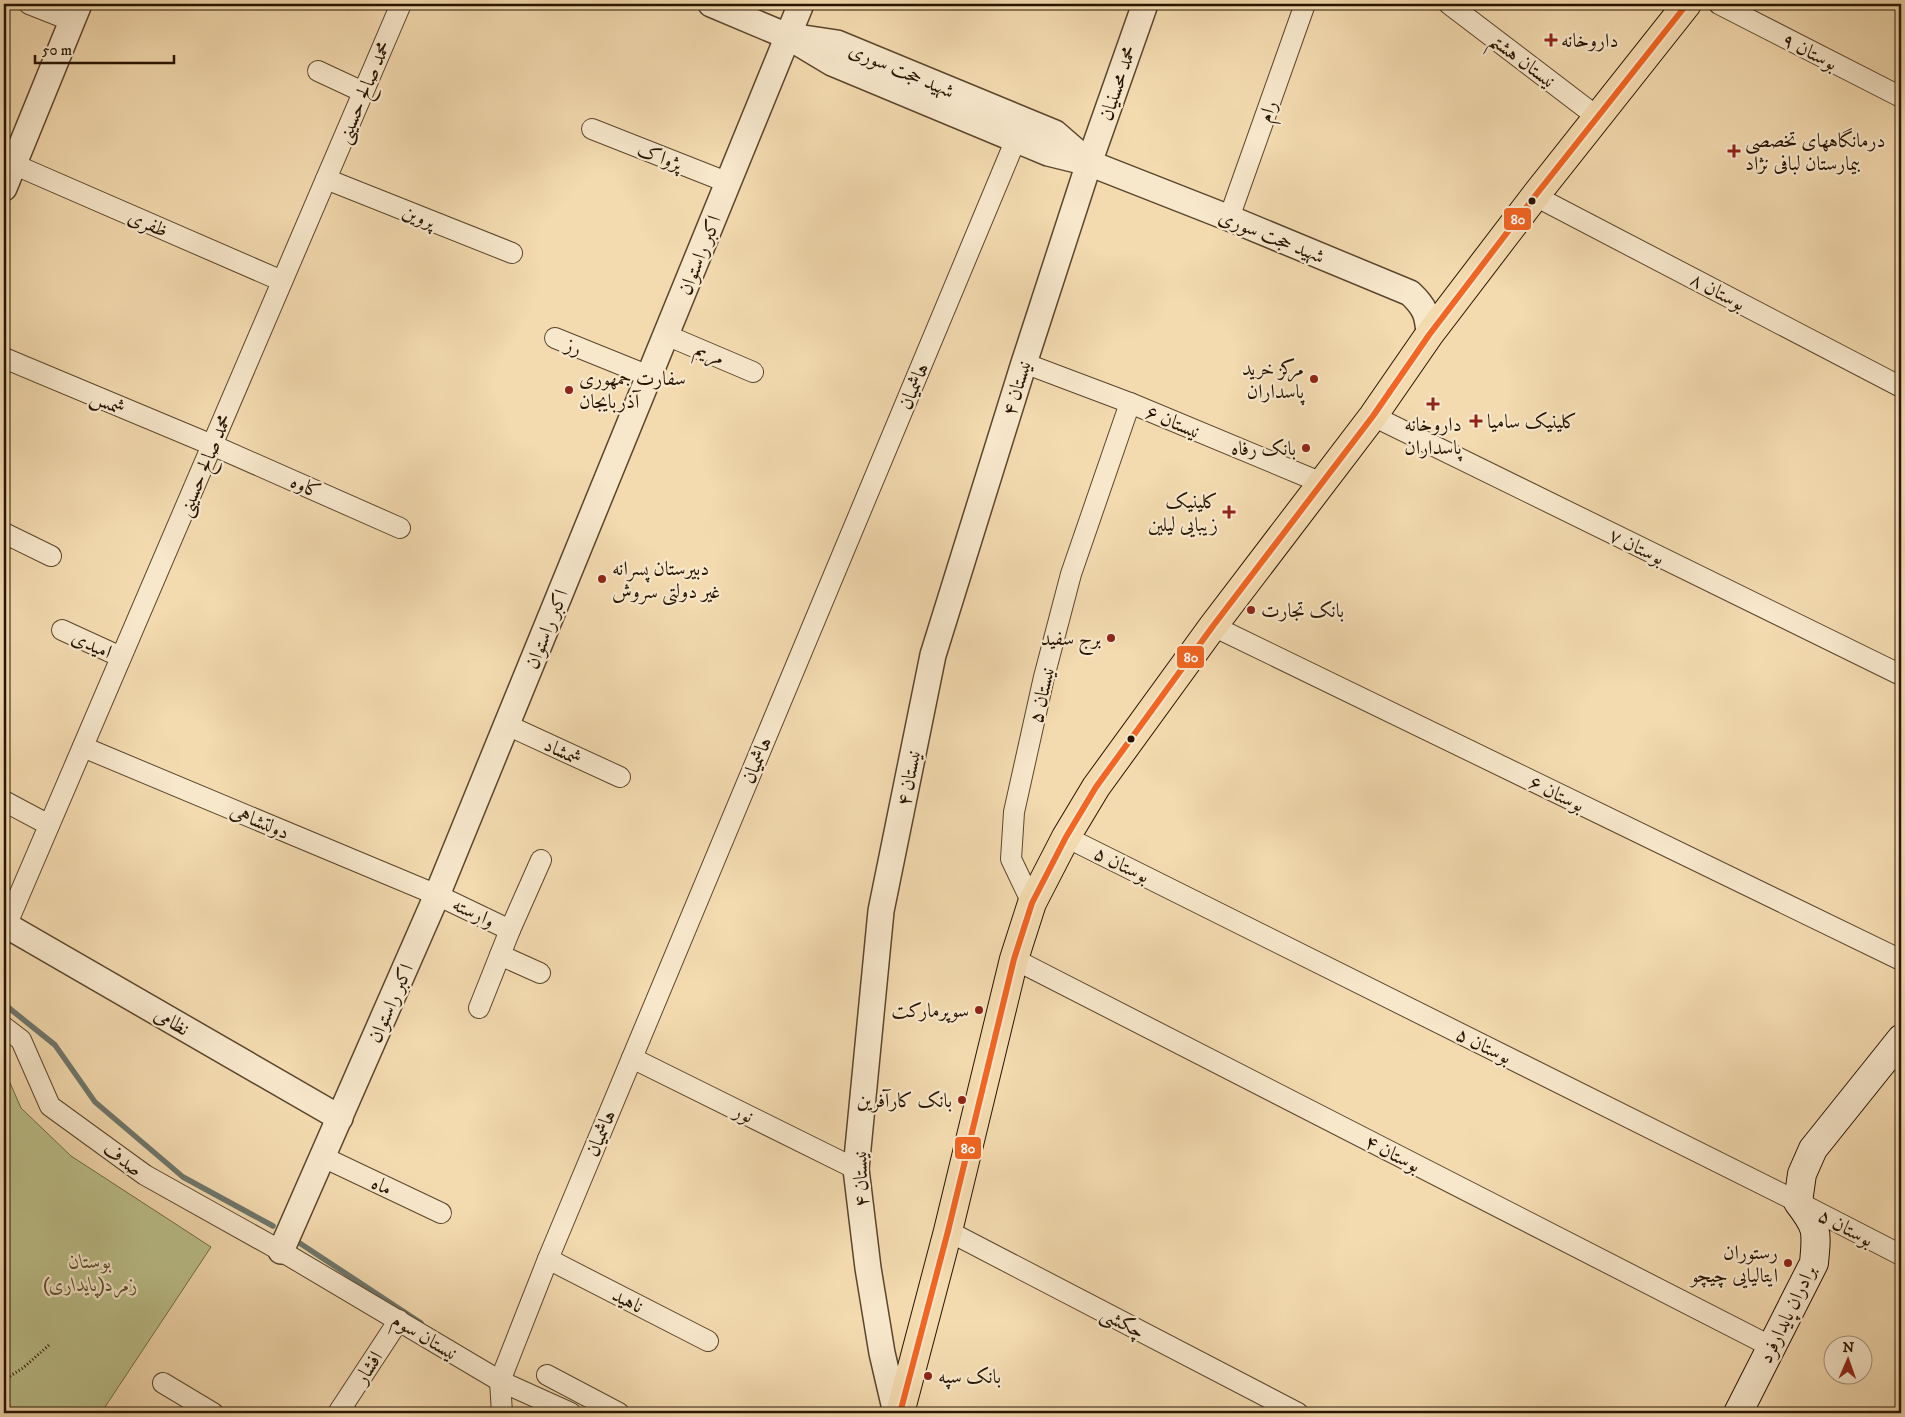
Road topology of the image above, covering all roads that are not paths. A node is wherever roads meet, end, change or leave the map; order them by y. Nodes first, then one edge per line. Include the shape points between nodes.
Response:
1 (29, 4) edge
2 (401, 4) edge
3 (711, 4) edge
4 (801, 4) edge
5 (1145, 4) edge
6 (1306, 4) edge
7 (1449, 4) edge
8 (1687, 4) edge
9 (1719, 4) edge
10 (76, 12) edge
11 (787, 36) junction
12 (318, 71) dead end
13 (363, 92) junction
14 (1901, 98) edge
15 (1596, 116) junction
16 (592, 129) dead end
17 (1016, 139) junction
18 (1089, 163) junction
19 (13, 164) junction
20 (326, 179) junction
21 (728, 183) junction
22 (4, 188) edge
23 (1535, 196) junction
24 (1229, 218) junction
25 (512, 253) dead end
26 (282, 281) junction
27 (666, 334) junction
28 (1429, 335) junction
29 (555, 338) dead end
30 (4, 358) edge
31 (1024, 363) junction
32 (753, 372) dead end
33 (649, 376) junction
34 (1901, 387) edge
35 (1130, 403) junction
36 (1373, 416) junction
37 (212, 445) junction
38 (1322, 483) junction
39 (400, 528) dead end
40 (4, 533) edge
41 (51, 556) dead end
42 (1213, 626) junction
43 (62, 630) dead end
44 (121, 657) junction
45 (1901, 675) edge
46 (507, 725) junction
47 (83, 747) junction
48 (620, 777) dead end
49 (4, 801) edge
50 (49, 825) junction
51 (1066, 837) junction
52 (541, 860) dead end
53 (437, 895) junction
54 (1032, 903) junction
55 (5, 925) edge
56 (510, 930) junction
57 (500, 955) junction
58 (1014, 959) junction
59 (1901, 960) edge
60 (540, 973) dead end
61 (479, 1008) dead end
62 (4, 1028) edge
63 (1901, 1039) edge
64 (632, 1058) junction
65 (340, 1118) junction
66 (323, 1157) junction
67 (856, 1169) junction
68 (1798, 1202) junction
69 (441, 1213) dead end
70 (948, 1231) junction
71 (282, 1251) junction
72 (1901, 1255) edge
73 (548, 1259) junction
74 (399, 1320) junction
75 (708, 1341) dead end
76 (1772, 1347) junction
77 (547, 1375) dead end
78 (500, 1381) junction
79 (164, 1383) dead end
80 (213, 1413) edge
81 (338, 1413) edge
82 (502, 1413) edge
83 (571, 1413) edge
84 (619, 1413) edge
85 (896, 1413) edge
86 (900, 1413) edge
87 (1298, 1413) edge
88 (1738, 1413) edge

1 - 10 street
2 - 13 street, محمد صالح حسینی
3 - 11 street, شهید حجت سوری
4 - 11 street, اکبر راستوان
5 - 18 street, محمد محسنیان
6 - 24 street, رام
7 - 15 street, نیستان هشتم
8 - 15 main road
9 - 14 street, بوستان ۹
10 - 19 street
11 - 17 street, شهید حجت سوری via 832,63
11 - 18 street, شهید حجت سوری via 837,42 1055,133
11 - 21 street, اکبر راستوان
12 - 13 street
13 - 20 street, محمد صالح حسینی
15 - 23 main road
16 - 21 street, پژواک
17 - 18 street, شهید حجت سوری via 1048,153
17 - 64 street, هاشمیان
18 - 24 street, شهید حجت سوری
18 - 31 street, نیستان ۴
19 - 22 street
19 - 26 street, ظفری
20 - 25 street, پروین
20 - 26 street, محمد صالح حسینی
21 - 27 street, اکبر راستوان
23 - 28 main road
23 - 34 street, بوستان ۸
24 - 28 street, شهید حجت سوری via 1410,293 1422,305
26 - 37 street, محمد صالح حسینی
27 - 32 street, مریم
27 - 33 street, اکبر راستوان
28 - 36 main road
29 - 33 street, رز
30 - 37 street, شمس
31 - 35 street, نیستان ۶
31 - 67 street, نیستان ۴ via 933,655 881,911
33 - 46 street, اکبر راستوان
35 - 38 street, نیستان ۶
35 - 54 street, نیستان ۵ via 1071,574 1014,812 1011,859
36 - 38 main road
36 - 45 street, بوستان ۷
37 - 39 street, کاوه
37 - 44 street, محمد صالح حسینی
38 - 42 main road
40 - 41 street
42 - 51 main road via 1096,787
42 - 59 street, بوستان ۶
43 - 44 street, امیدی
44 - 47 street, محمد صالح حسینی
46 - 48 street, شمشاد
46 - 53 street, اکبر راستوان
47 - 50 street, محمد صالح حسینی
47 - 53 street, دولتشاهی
49 - 50 street
50 - 55 street, محمد صالح حسینی
51 - 54 main road
51 - 68 street, بوستان ۵
52 - 56 street, وارسته
53 - 56 street, وارسته
53 - 65 street, اکبر راستوان
54 - 58 main road
55 - 65 street, نظامی
56 - 57 street, وارسته
57 - 60 street, وارسته
57 - 61 street, وارسته
58 - 70 main road
58 - 76 street, بوستان ۴
62 - 71 street, صدف via 21,1040 50,1106 145,1175
63 - 68 main road via 1813,1150 1802,1174
64 - 67 street, نور
64 - 73 street, هاشمیان
65 - 66 street, اکبر راستوان
66 - 69 street, ماه
66 - 71 street, اکبر راستوان
67 - 85 street, نیستان ۴ via 882,1353
68 - 72 street, بوستان ۵
68 - 76 main road, برادران پایدارفرد via 1813,1222 1817,1239 1814,1263
70 - 86 main road
70 - 87 street, چکشی
71 - 74 street, نیستان سوم
73 - 75 street, ناهید
73 - 78 street, هاشمیان
74 - 78 street, نیستان سوم
74 - 81 street, افشار
76 - 88 main road, برادران پایدارفرد
77 - 84 street
78 - 82 street
78 - 83 street, نیستان سوم
79 - 80 street

